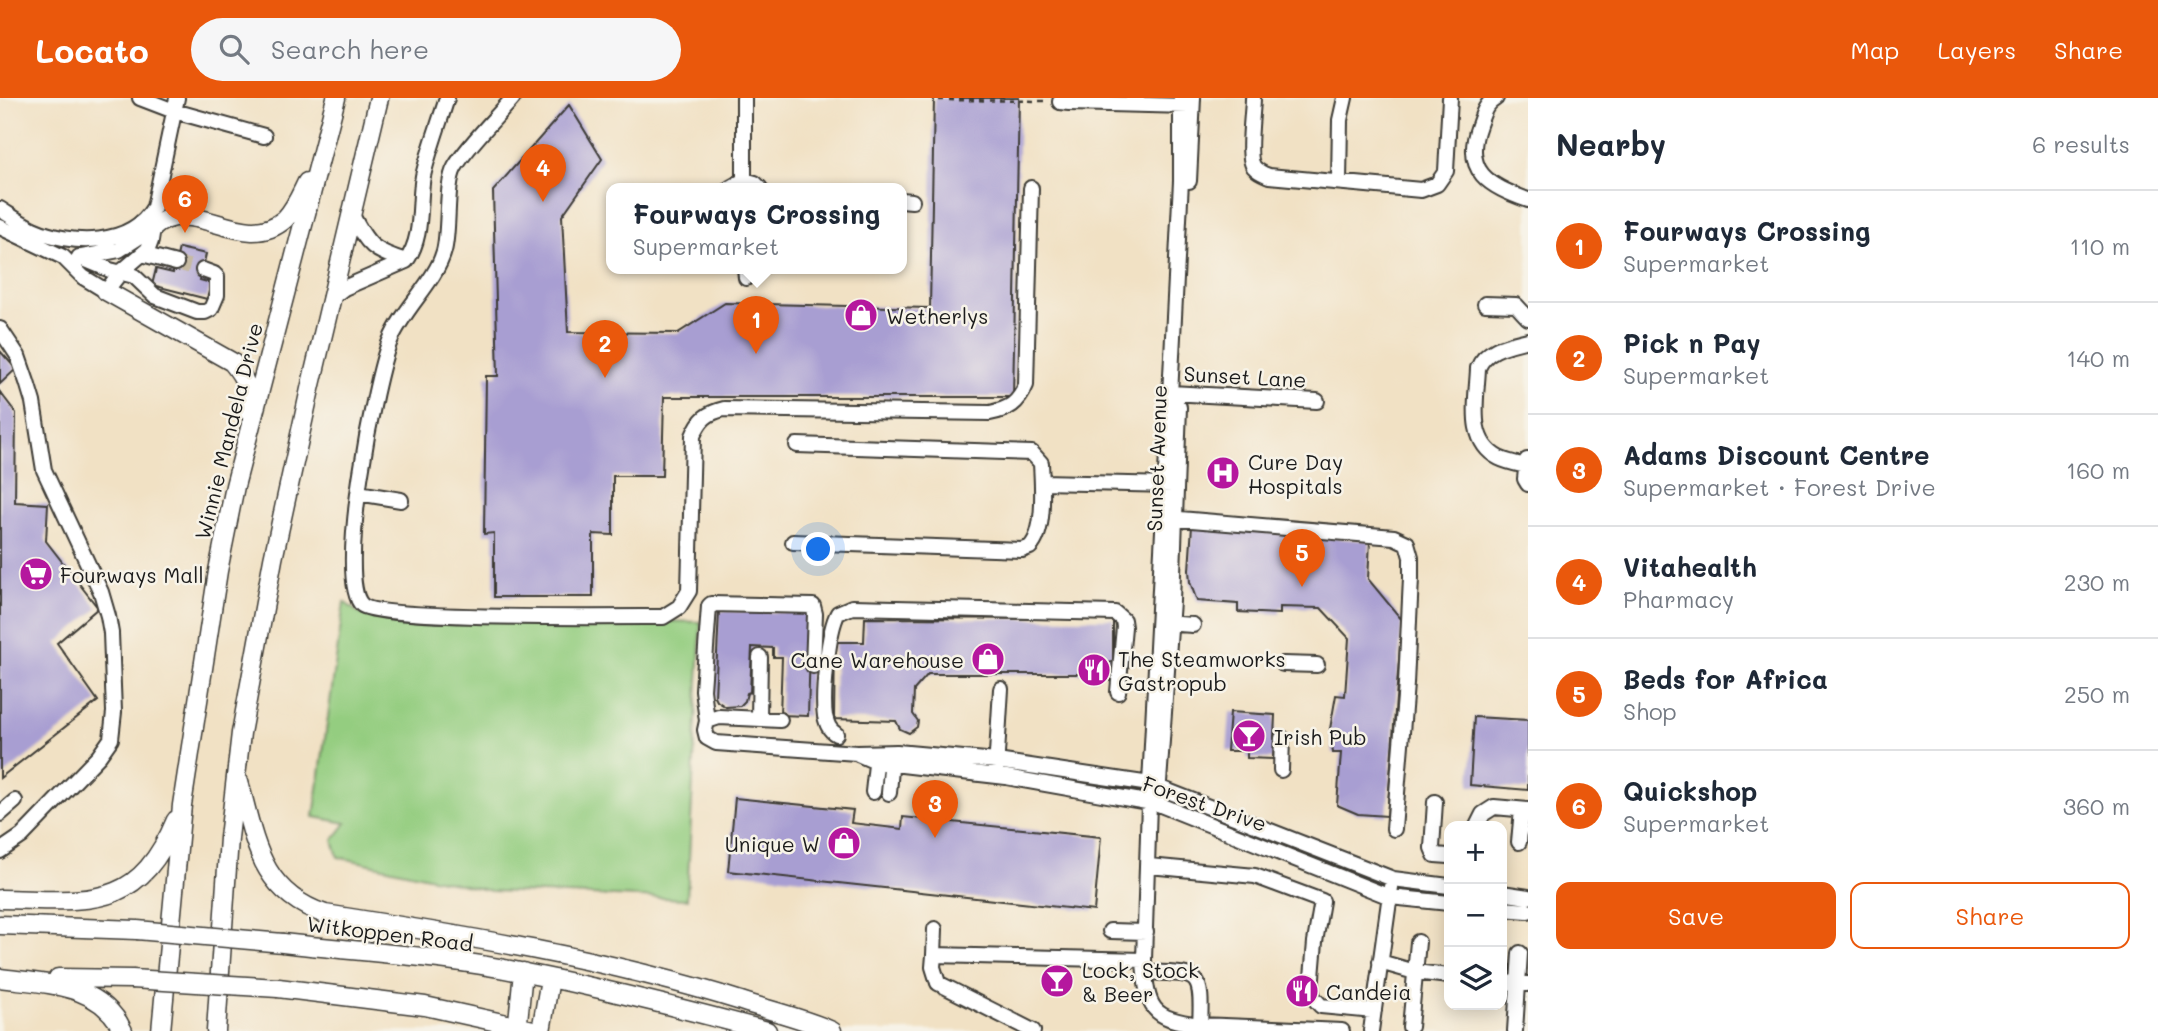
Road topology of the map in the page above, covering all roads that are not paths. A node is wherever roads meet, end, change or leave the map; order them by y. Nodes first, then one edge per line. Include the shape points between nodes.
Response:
1 (140, 98) edge
2 (336, 98) edge
3 (379, 98) edge
4 (447, 98) edge
5 (513, 98) edge
6 (744, 98) edge
7 (1253, 98) edge
8 (1345, 98) edge
9 (1450, 98) edge
10 (1496, 98) edge
11 (1060, 100) edge
12 (1187, 102) edge
13 (175, 104) edge
14 (1150, 105) junction
15 (264, 136) dead end
16 (1181, 141) junction
17 (321, 158) junction
18 (744, 180) junction
19 (1339, 182) junction
20 (736, 183) edge
21 (755, 183) edge
22 (1031, 188) dead end
23 (1528, 200) edge
24 (0, 209) edge
25 (352, 215) junction
26 (0, 227) edge
27 (153, 228) junction
28 (142, 254) junction
29 (63, 257) junction
30 (79, 257) junction
31 (407, 261) junction
32 (176, 263) tunnel mouth
33 (202, 270) tunnel mouth
34 (121, 272) junction
35 (106, 291) junction
36 (330, 299) junction
37 (1485, 304) dead end
38 (1528, 318) edge
39 (0, 329) edge
40 (1528, 340) edge
41 (1175, 393) junction
42 (1317, 401) dead end
43 (797, 445) dead end
44 (1527, 463) edge
45 (1042, 482) junction
46 (1528, 484) edge
47 (1171, 485) junction
48 (235, 486) junction
49 (358, 494) junction
50 (401, 500) dead end
51 (1169, 518) junction
52 (793, 542) dead end
53 (1164, 623) junction
54 (1193, 625) dead end
55 (760, 657) dead end
56 (1283, 664) dead end
57 (1317, 665) dead end
58 (813, 666) dead end
59 (1001, 689) dead end
60 (1118, 692) dead end
61 (759, 719) junction
62 (780, 720) dead end
63 (707, 721) junction
64 (836, 734) dead end
65 (1282, 738) dead end
66 (884, 757) junction
67 (235, 768) junction
68 (996, 768) junction
69 (1281, 770) dead end
70 (1154, 785) junction
71 (873, 792) dead end
72 (889, 793) dead end
73 (15, 802) dead end
74 (1435, 802) dead end
75 (182, 805) junction
76 (1152, 808) junction
77 (1525, 810) edge
78 (0, 814) edge
79 (1480, 821) edge
80 (1394, 829) dead end
81 (1519, 842) dead end
82 (0, 851) edge
83 (1444, 856) edge
84 (1149, 866) junction
85 (1392, 879) junction
86 (1444, 885) edge
87 (1507, 894) edge
88 (1390, 897) junction
89 (1528, 897) edge
90 (0, 899) edge
91 (1444, 902) edge
92 (1507, 909) edge
93 (1528, 911) edge
94 (0, 925) edge
95 (935, 929) dead end
96 (1110, 931) dead end
97 (1146, 932) junction
98 (1418, 942) dead end
99 (1520, 953) dead end
100 (934, 955) junction
101 (1380, 962) junction
102 (1145, 966) junction
103 (523, 972) junction
104 (1415, 972) junction
105 (1444, 975) edge
106 (0, 978) edge
107 (551, 979) junction
108 (1523, 984) edge
109 (425, 1006) junction
110 (1374, 1011) junction
111 (1410, 1027) dead end
112 (1200, 1028) edge
113 (517, 1029) edge
114 (123, 1031) edge
115 (161, 1031) edge
116 (216, 1031) edge
117 (474, 1031) edge
118 (539, 1031) edge
119 (767, 1031) edge
120 (832, 1031) edge
121 (1033, 1031) edge
122 (1342, 1031) edge
123 (1371, 1031) edge
124 (1515, 1031) edge

1 - 13 street
2 - 17 main road, Winnie Mandela Drive
3 - 25 main road
4 - 31 street via 423,179 416,244
5 - 49 street via 453,171 444,251 389,343
6 - 18 street
7 - 19 street via 1254,168 1269,176
8 - 19 street
9 - 19 street via 1446,171 1437,184 1421,190
10 - 23 street via 1485,108 1473,141 1475,163 1488,182
11 - 14 street
12 - 14 street
12 - 16 street, Sunset Avenue
12 - 41 street, Sunset Avenue
13 - 15 street
13 - 24 street via 154,207 135,228 101,239 52,236
14 - 16 street via 1166,114
16 - 41 street, Sunset Avenue
17 - 27 main road via 292,211 268,229 241,231 183,216 168,218
17 - 48 main road, Winnie Mandela Drive
18 - 20 street
18 - 21 street
22 - 49 street via 1026,385 1021,397 1013,406 990,413 724,409 705,416 693,436 689,591 679,607 663,617 415,615 369,610 359,602 355,589 352,556
25 - 31 street via 362,236 379,252
25 - 36 main road
26 - 29 street
27 - 28 street via 150,245
27 - 30 street via 119,250
28 - 32 street
28 - 34 street
29 - 30 street
29 - 35 street
30 - 34 street
31 - 36 street via 344,288
33 - 34 street via 214,274 219,283 215,303 205,312 155,296 141,280
34 - 35 street
35 - 48 main road via 221,354 240,371 248,400
36 - 67 main road via 273,559
37 - 38 street via 1516,305
39 - 82 street via 18,355 27,382 44,470 101,592 111,633 114,712 111,739 99,756 22,836
40 - 44 street via 1496,349 1481,361 1476,421 1484,447 1499,458
41 - 42 street, Sunset Lane
41 - 47 street, Sunset Avenue
43 - 45 street via 1032,453 1041,463
44 - 46 street
45 - 47 street
45 - 52 street via 1039,532 1035,543 1022,550
47 - 51 street, Sunset Avenue
48 - 75 main road, Winnie Mandela Drive
49 - 50 street
51 - 53 street, Sunset Avenue
51 - 80 street via 1394,537 1407,543 1411,578
53 - 54 street
53 - 70 street, Sunset Avenue
55 - 61 street
56 - 57 street
58 - 63 street via 813,606 711,604 703,690
59 - 68 street
60 - 64 street via 1124,627 1115,613 852,607 838,613 831,632 825,710 828,726
61 - 62 street
61 - 63 street via 719,717
63 - 66 street, Forest Drive via 707,738 716,743
65 - 69 street
66 - 68 street, Forest Drive
66 - 71 street
66 - 72 street
67 - 116 main road
67 - 120 main road via 264,864 276,884 306,908 611,964
68 - 70 street, Forest Drive
68 - 76 street, Forest Drive
70 - 76 street, Sunset Avenue
70 - 85 street, Forest Drive
73 - 78 street
74 - 83 street via 1432,848 1435,855
75 - 90 main road via 151,867 119,891 96,898
75 - 115 main road, Winnie Mandela Drive
76 - 84 street, Sunset Avenue
76 - 88 street, Forest Drive
77 - 79 street via 1493,807
77 - 81 street
84 - 97 street, Sunset Avenue
84 - 110 street via 1255,876 1322,901 1312,997 1321,1006
85 - 86 street, Forest Drive
85 - 88 street
87 - 89 street
88 - 91 street, Forest Drive
88 - 101 street
92 - 93 street
94 - 103 main road, Witkoppen Road, bridge via 136,930 283,943
95 - 100 street
96 - 97 street
97 - 102 street, Sunset Avenue
98 - 104 street
99 - 108 street
100 - 102 street
100 - 121 street via 938,983
101 - 104 street
101 - 110 street
102 - 112 street, Sunset Avenue via 1148,994 1160,1016
102 - 112 street via 1195,978 1201,990
103 - 107 main road, Witkoppen Road
103 - 113 main road
104 - 105 street
104 - 111 street
106 - 109 main road, bridge via 132,979 278,988
106 - 114 main road via 83,992 106,1008
107 - 118 main road
107 - 119 main road, Witkoppen Road
108 - 124 street
109 - 113 main road
109 - 117 main road
110 - 123 street
112 - 122 street
113 - 118 main road

